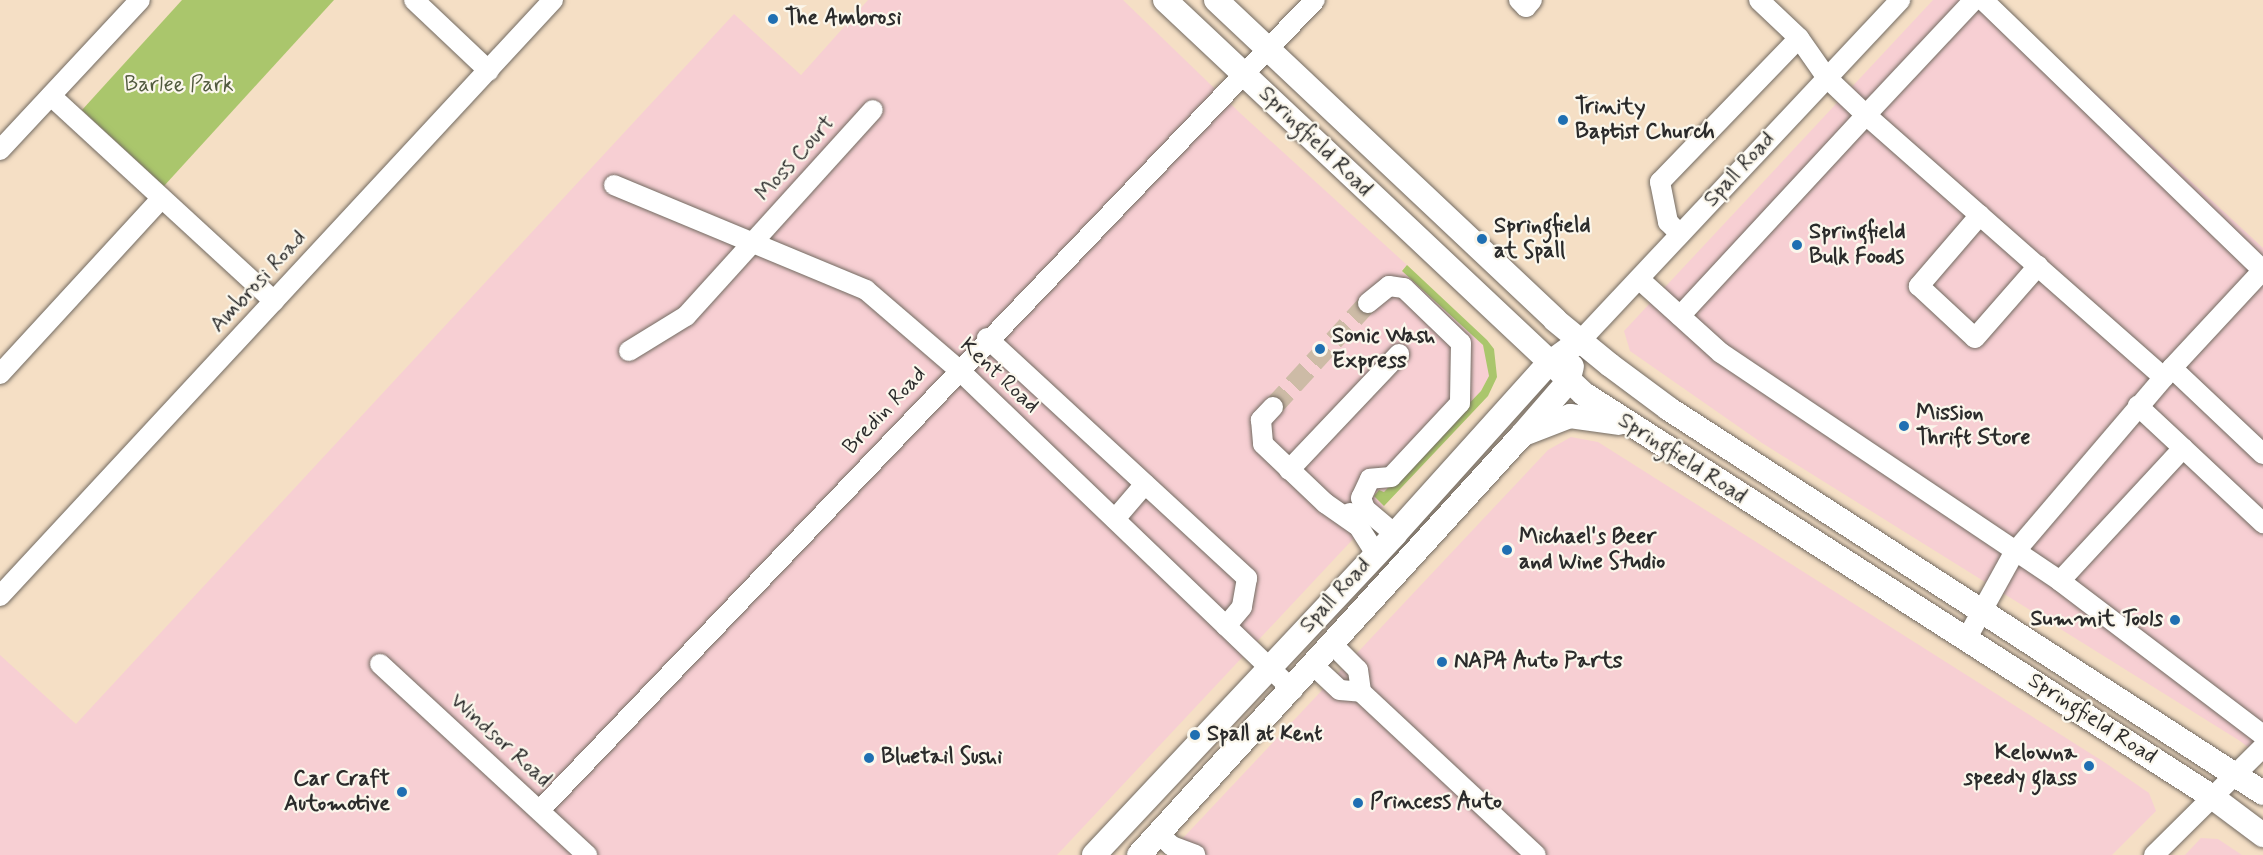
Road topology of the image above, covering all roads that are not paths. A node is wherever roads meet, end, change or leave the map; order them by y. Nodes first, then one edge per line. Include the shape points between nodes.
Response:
1 (140, 0) edge
2 (414, 0) edge
3 (553, 0) edge
4 (1165, 0) edge
5 (1216, 0) edge
6 (1315, 0) edge
7 (1519, 0) edge
8 (1532, 0) edge
9 (1759, 0) edge
10 (1900, 0) edge
11 (1974, 0) edge
12 (1983, 0) edge
13 (1798, 38) junction
14 (1269, 47) junction
15 (489, 71) junction
16 (1244, 73) junction
17 (1827, 78) junction
18 (51, 96) junction
19 (873, 110) dead end
20 (1866, 115) junction
21 (0, 150) edge
22 (614, 184) dead end
23 (161, 199) junction
24 (1980, 214) junction
25 (1680, 234) junction
26 (755, 240) junction
27 (2038, 266) junction
28 (2263, 270) edge
29 (1639, 279) junction
30 (274, 301) junction
31 (1368, 303) tunnel mouth
32 (1680, 316) junction
33 (987, 338) junction
34 (1580, 341) junction
35 (629, 351) dead end
36 (1399, 354) dead end
37 (1548, 364) junction
38 (958, 369) junction
39 (2168, 373) junction
40 (0, 374) edge
41 (1568, 382) junction
42 (1273, 406) tunnel mouth
43 (2138, 406) junction
44 (1628, 425) junction
45 (1521, 436) junction
46 (2183, 448) junction
47 (2263, 454) edge
48 (1289, 470) junction
49 (1370, 479) junction
50 (1145, 484) junction
51 (1115, 519) junction
52 (2263, 523) edge
53 (1356, 525) junction
54 (1395, 534) junction
55 (2014, 553) junction
56 (1376, 554) junction
57 (2060, 581) junction
58 (0, 596) edge
59 (1984, 610) junction
60 (1226, 626) junction
61 (1967, 638) junction
62 (1333, 645) junction
63 (380, 664) dead end
64 (1314, 666) junction
65 (1269, 667) junction
66 (1293, 690) junction
67 (1362, 692) junction
68 (2263, 735) edge
69 (2263, 747) edge
70 (2237, 773) junction
71 (2263, 793) edge
72 (2211, 796) junction
73 (540, 810) junction
74 (1159, 834) junction
75 (2263, 835) edge
76 (587, 855) edge
77 (1094, 855) edge
78 (1139, 855) edge
79 (1196, 855) edge
80 (1536, 855) edge
81 (2154, 855) edge

1 - 18 street
2 - 15 street
3 - 15 street, Ambrosi Road
4 - 16 main road, Springfield Road
5 - 14 main road, Springfield Road
6 - 14 street, Bredin Road
7 - 8 street via 1526,7
9 - 13 street
10 - 17 street, Spall Road
11 - 20 street
12 - 28 street
13 - 17 street
13 - 25 street via 1660,182 1668,222
14 - 16 street, Bredin Road
14 - 34 main road, Springfield Road
15 - 30 street, Ambrosi Road
16 - 33 street, Bredin Road
16 - 37 main road, Springfield Road
17 - 20 street
17 - 25 street, Spall Road
18 - 21 street
18 - 23 street
19 - 26 street, Moss Court
20 - 24 street
20 - 32 street
22 - 26 street, Kent Road
23 - 30 street
23 - 40 street
24 - 27 street
24 - 27 street via 1918,286 1975,338
25 - 29 street, Spall Road
26 - 35 street, Moss Court via 686,316
26 - 38 street, Kent Road via 866,290
27 - 39 street
28 - 39 street
29 - 32 street
29 - 34 street, Spall Road
30 - 58 street, Ambrosi Road
31 - 49 street via 1389,286 1404,288 1457,336 1462,353 1460,403 1391,477
32 - 55 street via 1721,353
33 - 38 street, Bredin Road
33 - 50 street
34 - 37 main road, Spall Road
34 - 41 main road, Spall Road
34 - 59 main road, Springfield Road via 1669,409
36 - 48 street
37 - 41 main road, Springfield Road
37 - 54 main road, Spall Road
38 - 51 street, Kent Road
38 - 73 street, Bredin Road
39 - 43 street
39 - 47 street
41 - 44 main road, Springfield Road
41 - 45 main road, Spall Road
42 - 48 street via 1261,420 1263,444
43 - 46 street
43 - 55 street
44 - 45 main road via 1570,416
44 - 61 main road, Springfield Road
45 - 62 main road, Spall Road
46 - 52 street
46 - 57 street
48 - 53 street
49 - 53 street via 1354,490 1346,504
49 - 54 street via 1361,498 1365,509
50 - 51 street
50 - 60 street via 1247,578 1242,607
51 - 60 street, Kent Road
53 - 56 street
54 - 56 main road, Spall Road
55 - 57 street
55 - 59 street
56 - 65 main road, Spall Road
57 - 68 street
59 - 61 street
59 - 70 main road, Springfield Road
60 - 65 street, Kent Road
61 - 72 main road, Springfield Road
62 - 64 main road, Spall Road
62 - 67 street via 1358,670
63 - 73 street, Windsor Road
64 - 66 main road, Spall Road
64 - 67 street via 1340,690
65 - 66 street, Kent Road
65 - 77 main road, Spall Road
66 - 74 main road, Spall Road
67 - 80 street
69 - 70 street
70 - 71 main road, Springfield Road
70 - 72 street
72 - 75 main road, Springfield Road
72 - 81 street
73 - 76 street, Windsor Road
74 - 78 main road, Spall Road
74 - 79 street via 1172,846

